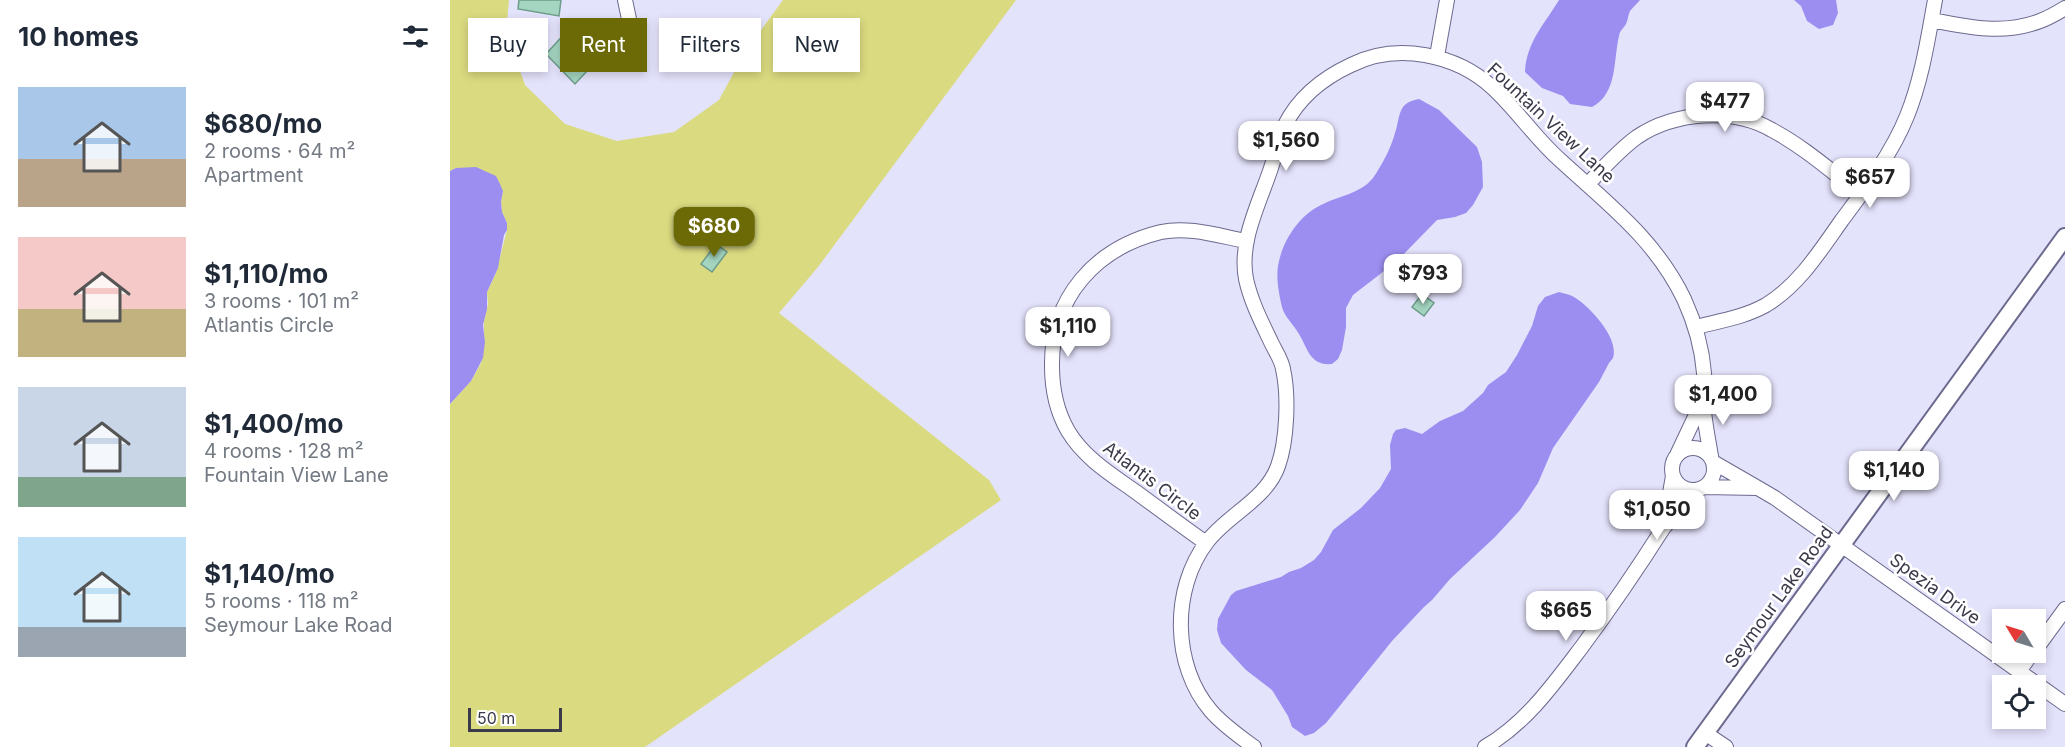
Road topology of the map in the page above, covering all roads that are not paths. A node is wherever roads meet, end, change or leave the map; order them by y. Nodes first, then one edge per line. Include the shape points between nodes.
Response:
1 (625, 0) edge
2 (1447, 0) edge
3 (1935, 0) edge
4 (2065, 8) edge
5 (629, 18) edge
6 (1932, 20) junction
7 (1437, 56) junction
8 (1588, 184) junction
9 (1861, 194) junction
10 (2065, 237) edge
11 (1246, 241) junction
12 (1696, 327) junction
13 (1703, 400) junction
14 (1677, 456) junction
15 (1712, 459) junction
16 (1673, 476) junction
17 (1701, 488) junction
18 (1758, 488) junction
19 (1664, 526) junction
20 (1206, 543) junction
21 (1841, 545) junction
22 (2065, 609) edge
23 (2046, 635) edge
24 (2025, 663) edge
25 (2019, 671) junction
26 (2065, 705) edge
27 (1705, 733) junction
28 (1249, 746) edge
29 (1485, 747) edge
30 (1695, 747) edge
31 (1726, 747) edge

1 - 5 street
2 - 7 street
3 - 6 street
4 - 6 street via 2039,22 1992,30
6 - 9 street via 1907,116
7 - 8 street, Fountain View Lane via 1492,87 1536,137
7 - 11 street, Fountain View Lane via 1383,54 1361,60 1315,86 1285,126
8 - 9 street via 1637,137 1662,123 1708,115 1747,120 1770,128
8 - 12 street, Fountain View Lane via 1633,225 1659,256
9 - 12 street via 1815,258 1785,291 1766,305 1738,317
10 - 21 street, Seymour Lake Road
11 - 20 street, Fountain View Lane via 1246,277 1252,302 1283,368 1283,445 1277,469 1261,492
11 - 20 street, Atlantis Circle via 1203,233 1162,232 1104,257 1066,300 1052,351 1052,383 1068,432 1106,471
12 - 13 street, Fountain View Lane via 1704,375
13 - 14 street, Fountain View Lane
13 - 15 street, Fountain View Lane
14 - 15 street via 1684,450 1698,449
14 - 16 street
15 - 17 street via 1710,481
15 - 18 street
16 - 17 street via 1680,486
16 - 19 street
17 - 18 street
17 - 19 street
18 - 21 street, Spezia Drive
19 - 29 street via 1623,591 1547,693 1517,725
20 - 28 street, Fountain View Lane via 1184,588 1182,640 1188,670 1209,710
21 - 25 street, Spezia Drive
21 - 27 street, Seymour Lake Road
22 - 23 street
24 - 25 street
25 - 26 street, Spezia Drive
27 - 30 street, Seymour Lake Road
27 - 31 street

